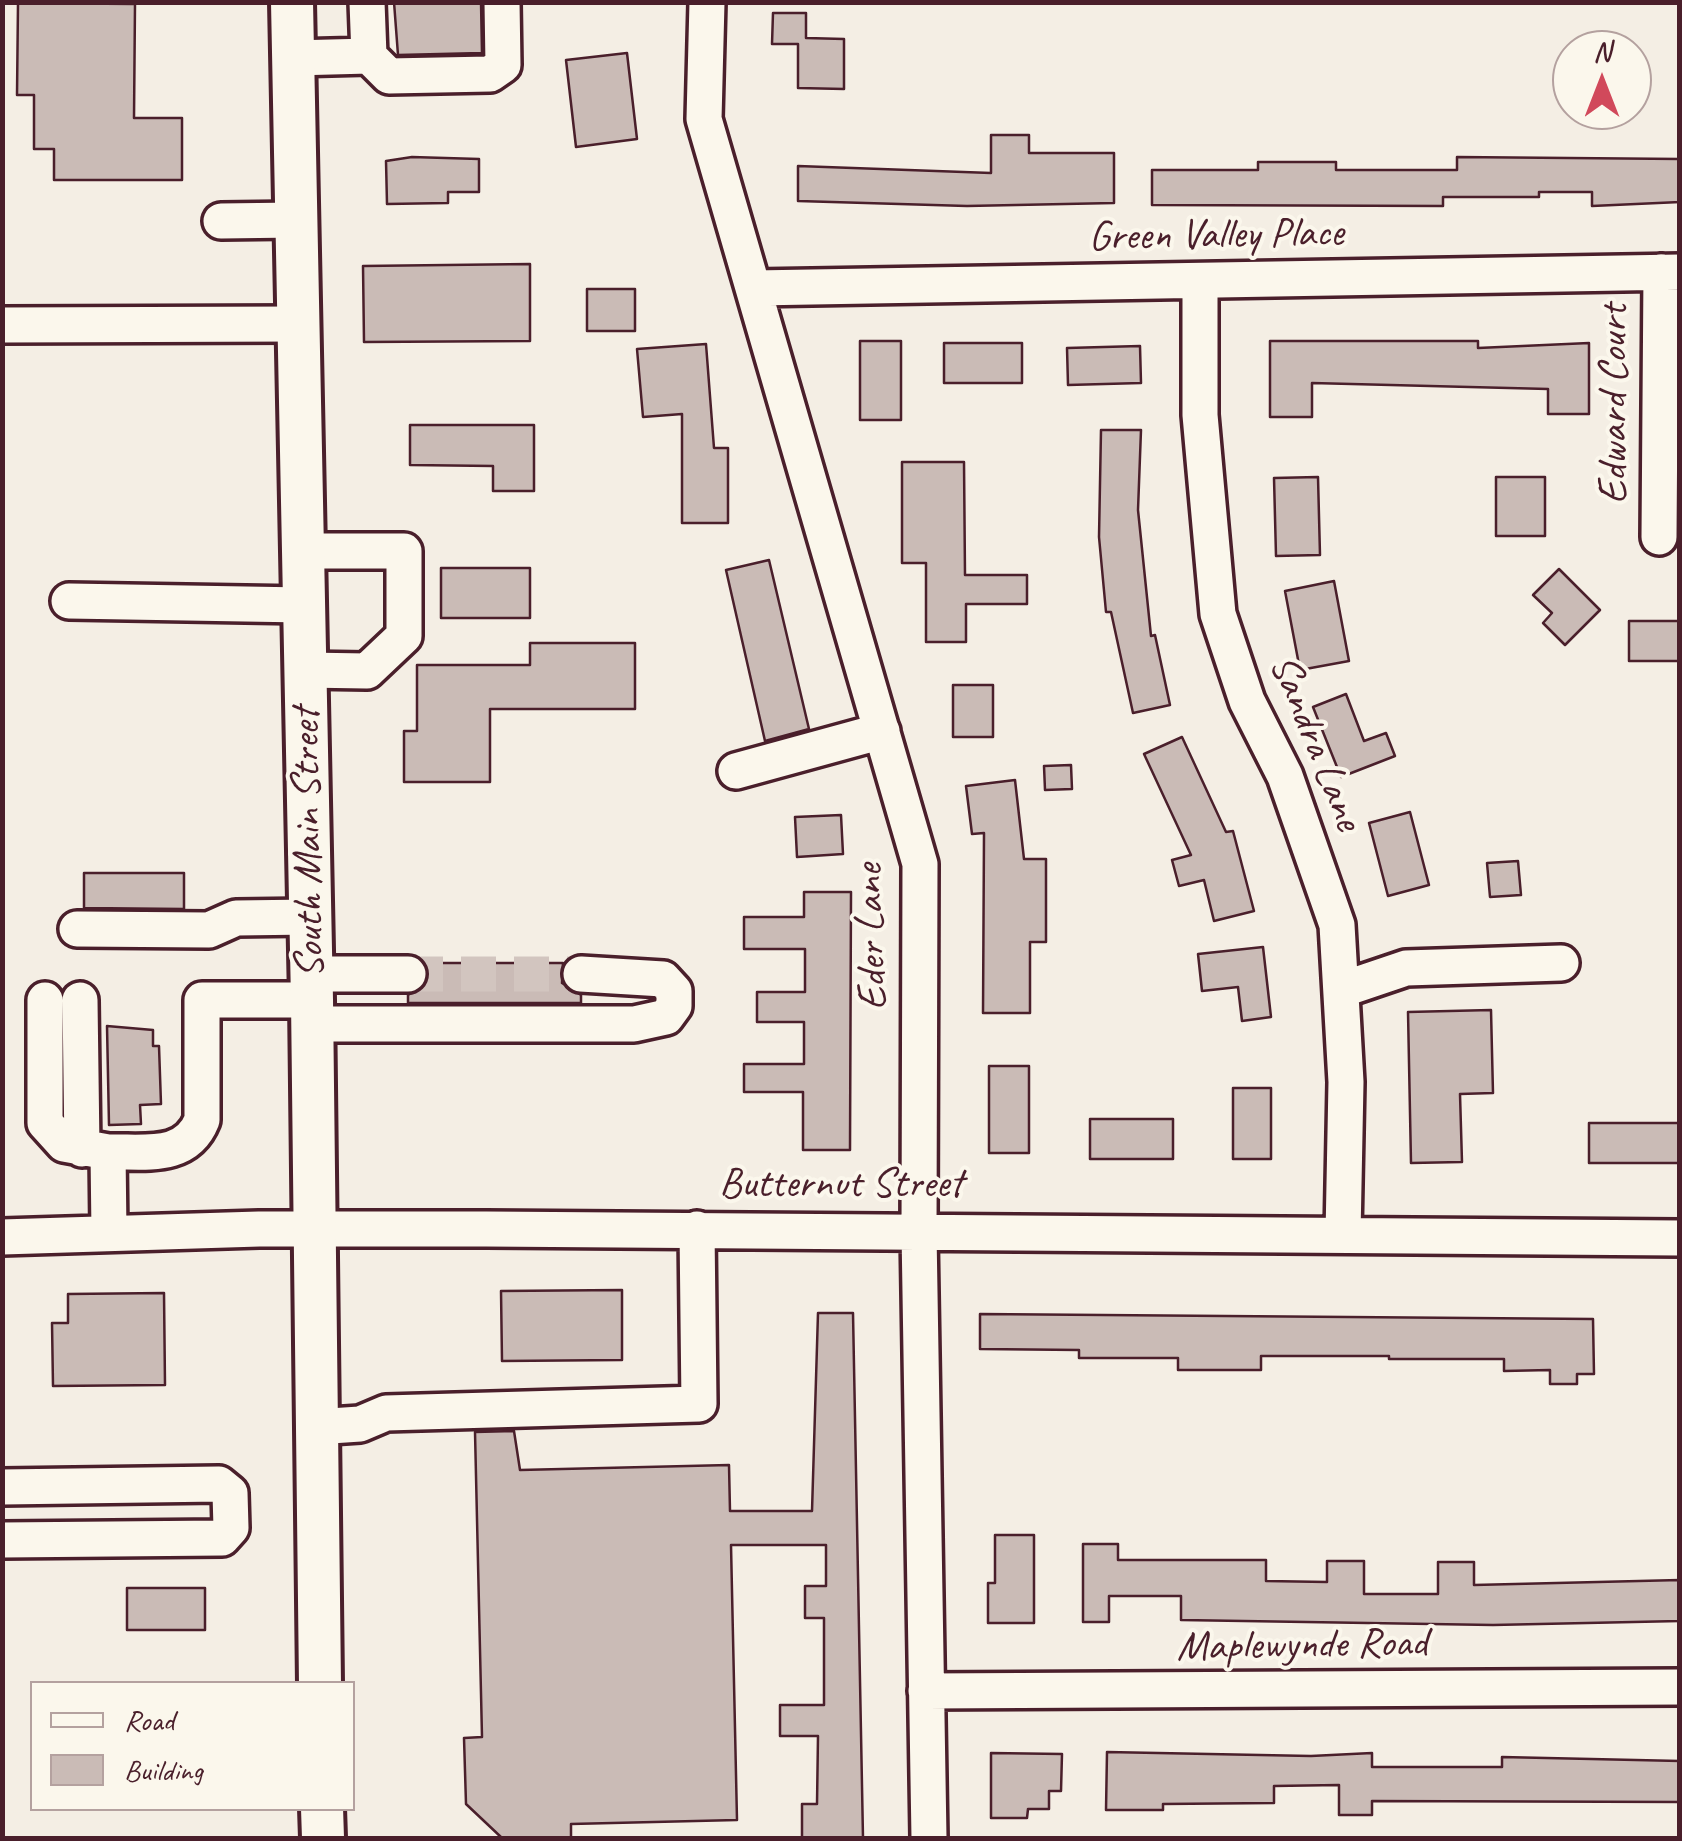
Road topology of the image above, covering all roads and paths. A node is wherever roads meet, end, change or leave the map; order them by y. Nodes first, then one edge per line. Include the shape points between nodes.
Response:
1 (292, 2) edge
2 (367, 2) edge
3 (502, 2) edge
4 (707, 2) edge
5 (369, 56) junction
6 (293, 58) junction
7 (296, 220) junction
8 (221, 221) dead end
9 (1670, 272) edge
10 (1200, 282) junction
11 (754, 288) junction
12 (298, 324) junction
13 (2, 325) edge
14 (1659, 537) dead end
15 (304, 551) junction
16 (69, 601) dead end
17 (304, 605) junction
18 (306, 670) junction
19 (882, 732) junction
20 (736, 771) dead end
21 (310, 917) junction
22 (77, 929) dead end
23 (1561, 963) dead end
24 (408, 974) tunnel mouth
25 (581, 974) tunnel mouth
26 (1341, 990) junction
27 (312, 999) junction
28 (63, 1000) dead end
29 (95, 1150) junction
30 (313, 1229) junction
31 (697, 1229) junction
32 (918, 1232) junction
33 (109, 1233) junction
34 (1343, 1236) junction
35 (2, 1237) edge
36 (1680, 1238) edge
37 (315, 1428) junction
38 (2, 1487) edge
39 (2, 1540) edge
40 (320, 1681) edge
41 (1680, 1687) edge
42 (926, 1692) junction
43 (322, 1811) edge
44 (322, 1838) edge
45 (929, 1838) edge

1 - 6 main road, South Main Street
2 - 5 street
3 - 5 street via 503,65 490,74 389,76
4 - 11 street, Eder Lane via 704,120
5 - 6 street
6 - 7 main road, South Main Street
7 - 8 street
7 - 12 main road, South Main Street
9 - 10 street, Green Valley Place
9 - 14 street, Edward Court
10 - 11 street, Green Valley Place
10 - 26 street, Sandra Lane via 1200,414 1218,614 1247,701 1286,776 1337,925
11 - 19 street, Eder Lane
12 - 13 street
12 - 15 main road, South Main Street
15 - 17 main road, South Main Street
15 - 18 street via 404,551 404,636 367,671
16 - 17 street
17 - 18 main road, South Main Street
18 - 21 main road, South Main Street
19 - 20 street
19 - 32 street, Eder Lane via 920,864
21 - 22 street via 236,918 209,930
21 - 27 main road, South Main Street
23 - 26 street via 1406,968
24 - 27 street
25 - 27 street via 663,978 674,991 674,1006 651,1022 582,1025
26 - 34 street, Sandra Lane
27 - 29 street via 202,1000 202,1120 196,1135 167,1151
27 - 30 main road, South Main Street
28 - 29 street
29 - 33 street
30 - 31 street, Butternut Street
30 - 33 street, Butternut Street
30 - 37 main road, South Main Street
31 - 32 street, Butternut Street
31 - 37 street via 699,1404 422,1411
32 - 34 street, Butternut Street
32 - 42 street, Eder Lane
33 - 35 street, Butternut Street
34 - 36 street, Butternut Street
37 - 40 main road, South Main Street
38 - 39 street via 219,1484 230,1494 231,1528 222,1538
41 - 42 street, Maplewynde Road
42 - 45 street, Eder Lane
43 - 44 main road

